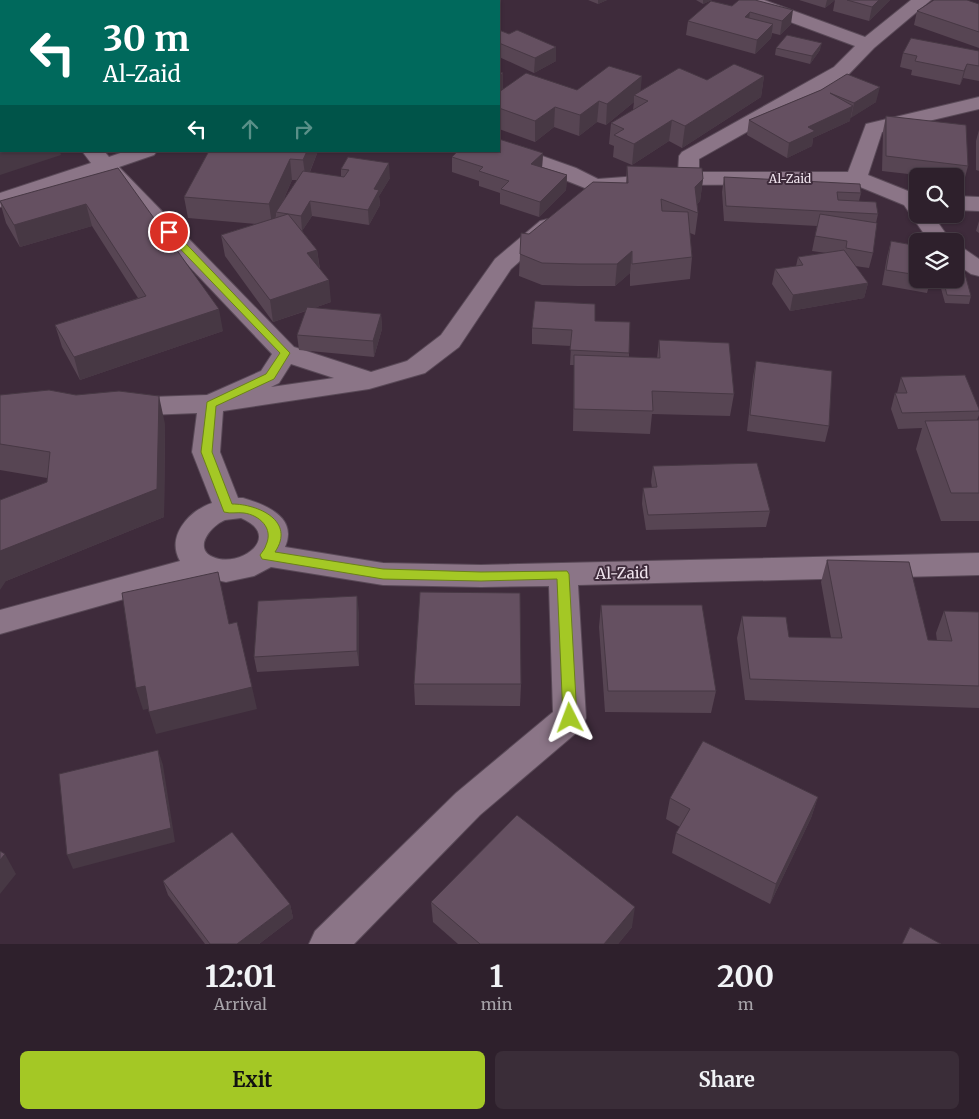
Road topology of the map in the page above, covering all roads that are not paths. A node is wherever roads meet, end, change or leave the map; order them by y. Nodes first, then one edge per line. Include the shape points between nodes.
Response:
1 (748, 0) edge
2 (922, 0) edge
3 (867, 44) junction
4 (979, 103) edge
5 (500, 147) edge
6 (140, 152) edge
7 (98, 158) edge
8 (856, 178) junction
9 (688, 179) junction
10 (595, 186) junction
11 (0, 200) edge
12 (909, 202) edge
13 (964, 203) edge
14 (979, 204) edge
15 (964, 259) edge
16 (979, 268) edge
17 (285, 353) junction
18 (369, 381) junction
19 (211, 404) junction
20 (98, 407) edge
21 (228, 509) junction
22 (266, 555) junction
23 (979, 564) edge
24 (203, 566) junction
25 (563, 574) junction
26 (0, 622) edge
27 (328, 944) edge

1 - 3 street
2 - 3 street
3 - 9 street via 841,71 689,156
4 - 8 street via 873,128
5 - 10 street
6 - 7 street
7 - 11 street
7 - 17 street
8 - 9 street, Al-Zaid
8 - 12 street, Al-Zaid
9 - 10 street, Al-Zaid
10 - 18 street via 503,264 450,341 416,367
13 - 14 street
15 - 16 street
17 - 18 street
17 - 19 street via 270,377
18 - 19 street
19 - 20 street
19 - 21 street via 206,452
21 - 22 street via 243,508 266,517 275,536
21 - 24 street via 214,513 193,529 189,550
22 - 24 street via 243,569 215,571
22 - 25 street, Al-Zaid via 383,574
23 - 25 street, Al-Zaid
24 - 26 street
25 - 27 street via 570,718 468,804

